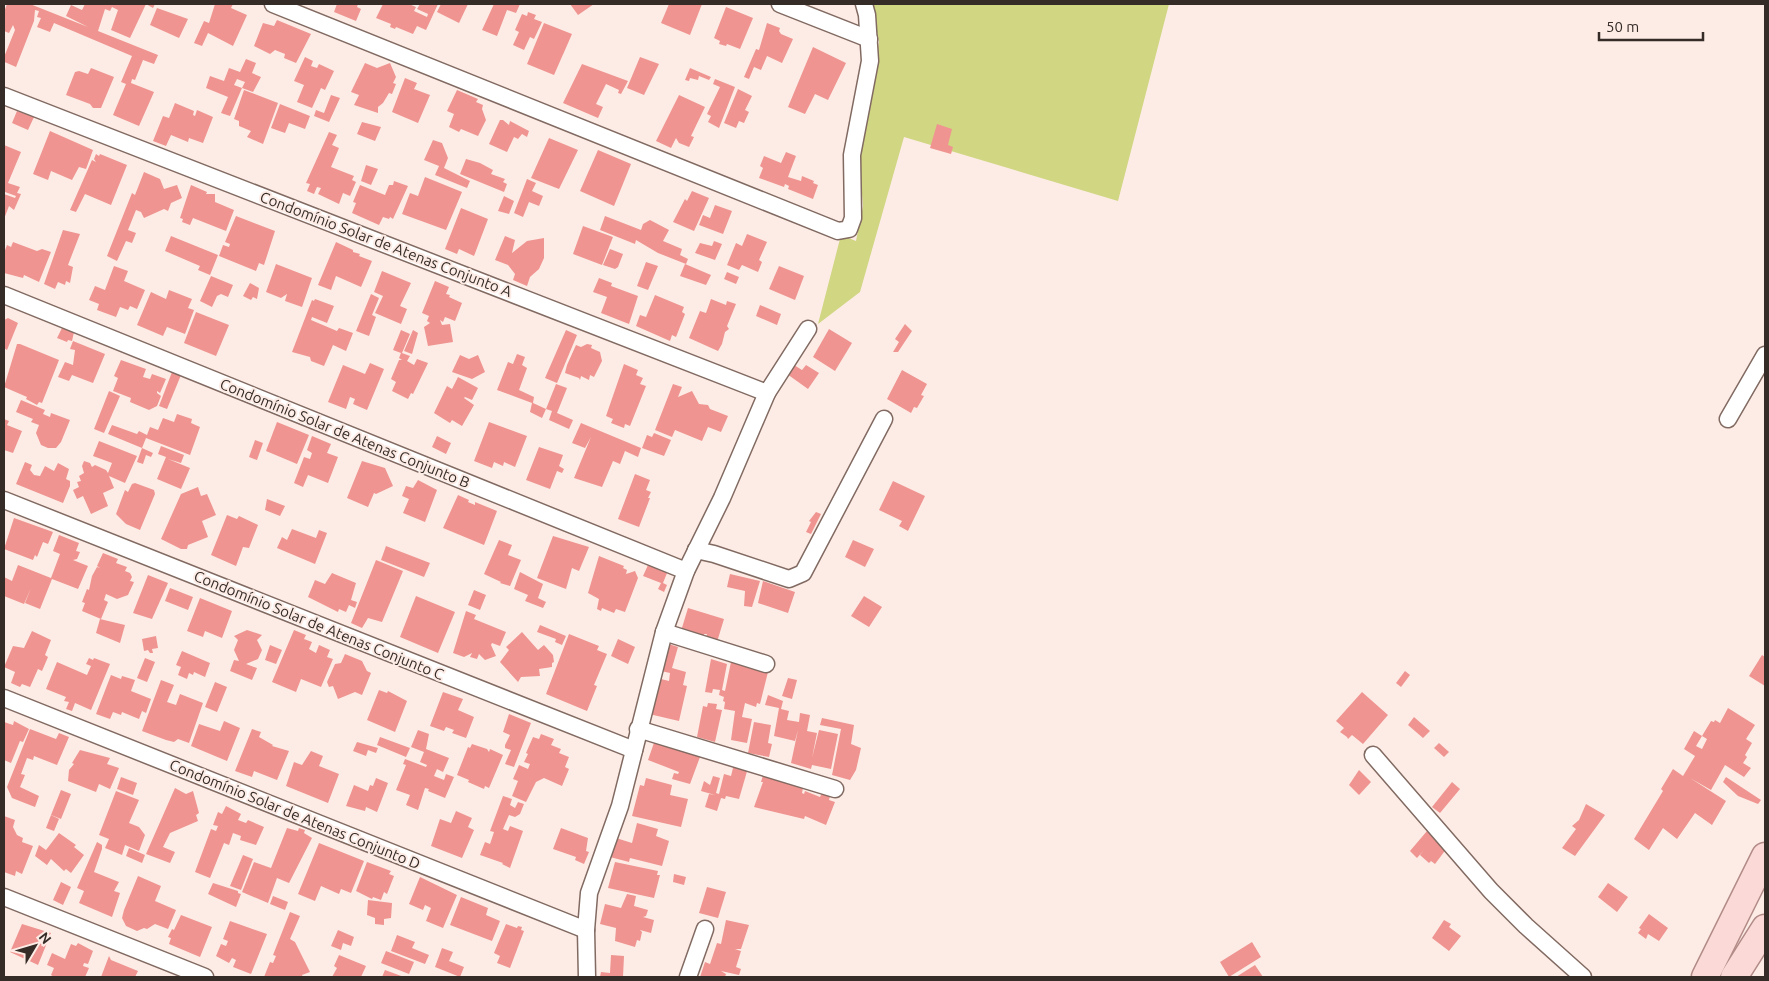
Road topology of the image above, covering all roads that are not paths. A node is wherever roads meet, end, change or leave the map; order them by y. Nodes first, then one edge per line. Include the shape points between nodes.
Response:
1 (273, 4) edge
2 (780, 4) edge
3 (864, 4) edge
4 (869, 39) junction
5 (4, 96) edge
6 (4, 295) edge
7 (808, 329) dead end
8 (1765, 355) edge
9 (767, 393) junction
10 (884, 419) dead end
11 (1728, 419) dead end
12 (4, 500) edge
13 (696, 550) junction
14 (686, 571) junction
15 (664, 632) junction
16 (766, 664) dead end
17 (4, 698) edge
18 (638, 729) junction
19 (634, 750) junction
20 (1373, 755) dead end
21 (835, 789) dead end
22 (1765, 856) edge
23 (4, 897) edge
24 (1765, 928) edge
25 (705, 929) dead end
26 (586, 930) junction
27 (206, 977) edge
28 (587, 977) edge
29 (688, 977) edge
30 (1583, 977) edge
31 (1705, 977) edge
32 (1734, 977) edge

1 - 4 street via 838,231 849,229 853,218 852,155 870,61
2 - 4 street
3 - 4 street
5 - 9 street, Condomínio Solar de Atenas Conjunto A
6 - 14 street, Condomínio Solar de Atenas Conjunto B
7 - 9 street
8 - 11 street
9 - 13 street
10 - 13 street via 803,573 790,580
12 - 19 street, Condomínio Solar de Atenas Conjunto C
13 - 14 street
14 - 15 street
15 - 16 street
15 - 18 street
17 - 26 street, Condomínio Solar de Atenas Conjunto D
18 - 19 street
18 - 21 street
19 - 26 street via 620,806 589,893
20 - 30 street via 1491,891
22 - 31 main road
23 - 27 street
24 - 32 main road
25 - 29 street
26 - 28 street

